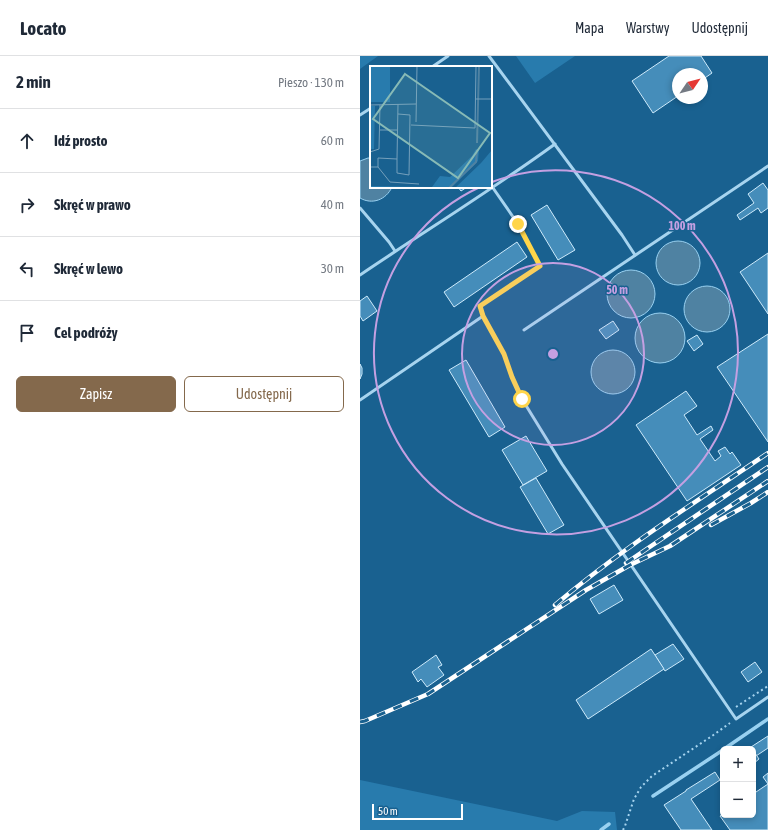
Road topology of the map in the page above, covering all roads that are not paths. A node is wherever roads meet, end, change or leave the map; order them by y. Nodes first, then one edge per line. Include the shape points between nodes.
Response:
1 (448, 56) edge
2 (490, 56) edge
3 (433, 66) edge
4 (370, 109) edge
5 (360, 116) edge
6 (555, 144) junction
7 (768, 166) edge
8 (493, 188) junction
9 (360, 208) edge
10 (395, 251) junction
11 (635, 255) junction
12 (360, 275) edge
13 (483, 316) junction
14 (524, 330) dead end
15 (360, 400) edge
16 (768, 697) edge

1 - 3 lane
2 - 6 lane
4 - 5 lane
6 - 8 lane
6 - 11 lane
7 - 11 lane
8 - 10 lane
8 - 13 lane via 518,224 540,266 480,306
9 - 10 lane
10 - 12 lane
11 - 14 lane
13 - 15 lane
13 - 16 lane via 504,354 522,399 562,464 736,719

